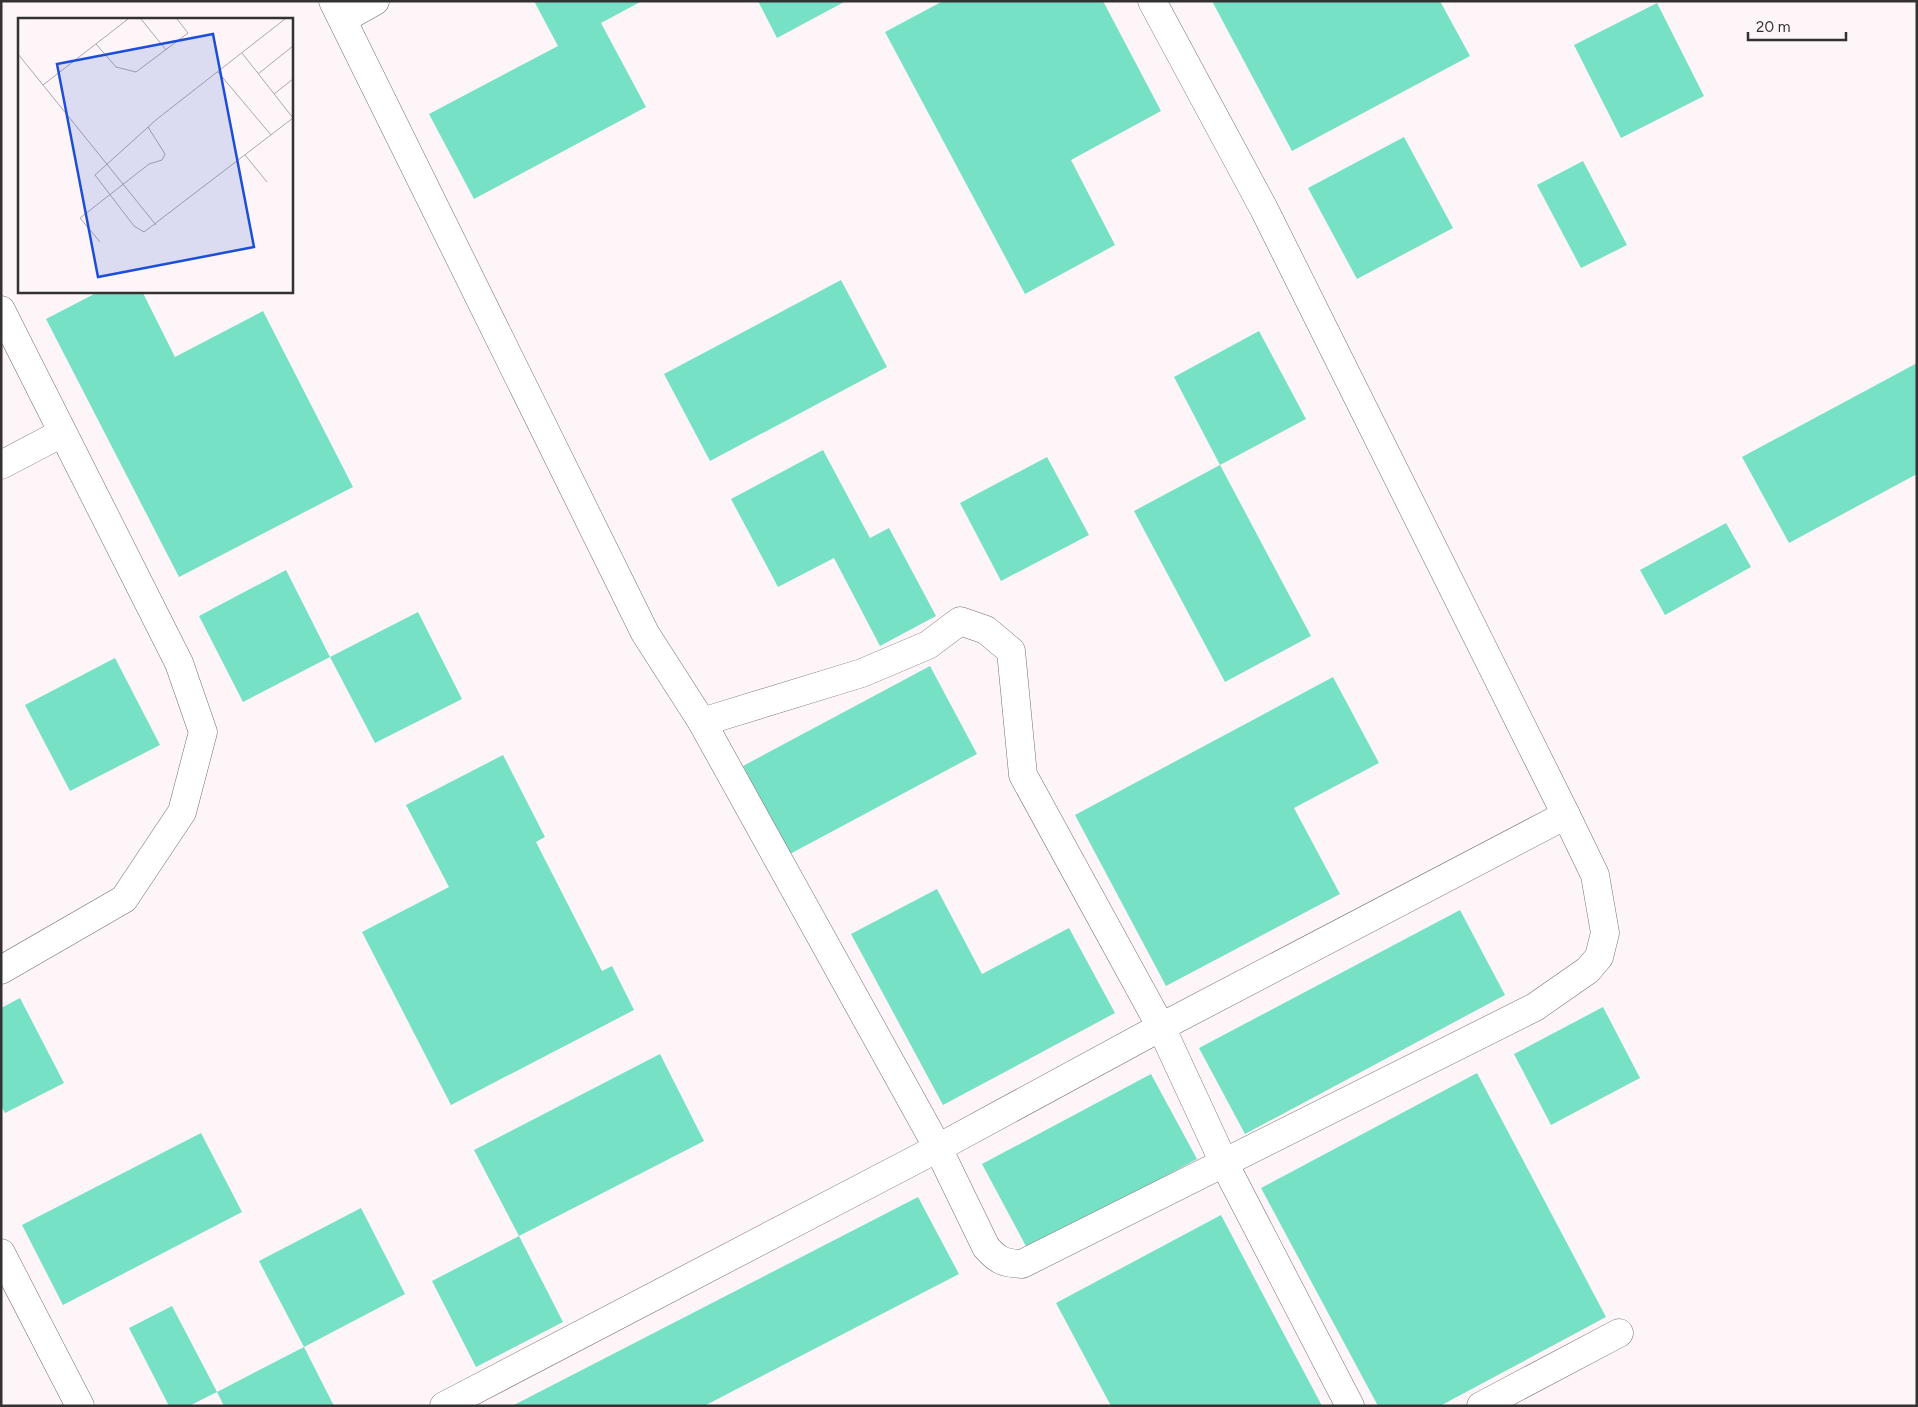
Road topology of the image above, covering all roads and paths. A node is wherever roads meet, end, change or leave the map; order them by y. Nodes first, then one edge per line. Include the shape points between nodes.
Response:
1 (375, 1) edge
2 (1152, 1) edge
3 (338, 10) edge
4 (1, 310) edge
5 (62, 433) junction
6 (1, 465) edge
7 (702, 722) junction
8 (1566, 815) junction
9 (1, 970) edge
10 (1161, 1027) junction
11 (938, 1148) junction
12 (1224, 1163) junction
13 (1, 1253) edge
14 (1619, 1333) dead end
15 (80, 1406) edge
16 (444, 1406) edge
17 (1350, 1406) edge
18 (1481, 1406) edge

1 - 3 street
2 - 8 street via 1264,209
3 - 7 street via 645,633
4 - 5 street
5 - 6 street
5 - 9 street via 179,663 203,732 182,812 124,899
7 - 10 street via 862,673 928,645 960,622 986,630 1011,651 1023,774
7 - 11 street
8 - 10 street
8 - 12 street via 1595,875 1601,904 1605,933 1599,957 1588,970 1535,1007
10 - 11 street
10 - 12 street
11 - 12 street via 986,1248 995,1258 1022,1264
11 - 16 street
12 - 17 street
13 - 15 street
14 - 18 street

